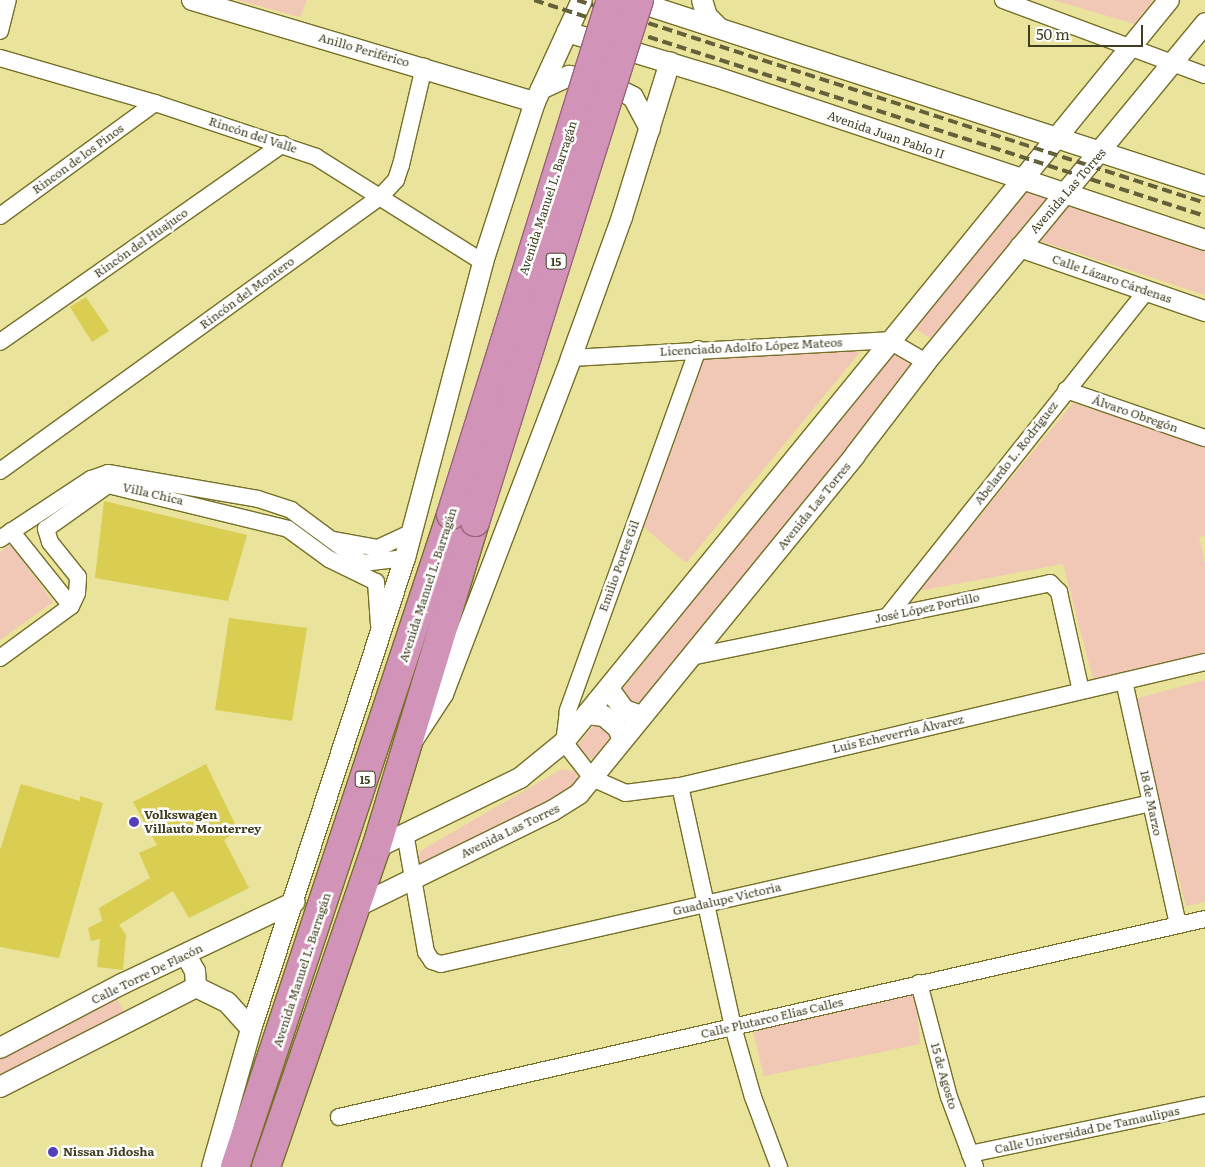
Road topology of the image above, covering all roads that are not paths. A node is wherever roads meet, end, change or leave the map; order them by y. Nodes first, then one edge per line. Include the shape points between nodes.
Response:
1 (8, 0) edge
2 (192, 0) edge
3 (582, 0) edge
4 (611, 0) edge
5 (631, 0) edge
6 (639, 0) edge
7 (702, 0) edge
8 (1003, 0) edge
9 (1169, 0) edge
10 (1205, 23) edge
11 (719, 28) junction
12 (0, 32) edge
13 (567, 32) junction
14 (1131, 45) junction
15 (0, 58) edge
16 (670, 62) junction
17 (1172, 62) junction
18 (424, 67) junction
19 (1205, 75) edge
20 (538, 95) junction
21 (155, 103) junction
22 (650, 129) junction
23 (1055, 136) junction
24 (283, 144) junction
25 (1102, 152) junction
26 (1020, 181) junction
27 (1205, 186) edge
28 (381, 196) junction
29 (1066, 196) junction
30 (0, 216) edge
31 (1205, 240) edge
32 (1020, 247) junction
33 (483, 262) junction
34 (1146, 291) junction
35 (1205, 311) edge
36 (888, 340) junction
37 (0, 342) edge
38 (698, 349) junction
39 (571, 358) junction
40 (926, 362) junction
41 (1066, 390) junction
42 (1205, 438) edge
43 (0, 471) edge
44 (106, 479) junction
45 (271, 503) junction
46 (463, 518) junction
47 (270, 523) junction
48 (412, 532) junction
49 (6, 535) edge
50 (332, 539) junction
51 (405, 558) junction
52 (71, 606) junction
53 (887, 617) junction
54 (380, 638) junction
55 (691, 657) junction
56 (0, 658) edge
57 (1205, 662) edge
58 (1124, 681) junction
59 (609, 690) junction
60 (1081, 691) junction
61 (587, 714) junction
62 (641, 716) junction
63 (622, 738) junction
64 (564, 742) junction
65 (407, 748) junction
66 (592, 778) junction
67 (680, 786) junction
68 (1150, 803) junction
69 (405, 833) junction
70 (376, 848) junction
71 (414, 878) junction
72 (295, 902) junction
73 (708, 904) junction
74 (356, 907) junction
75 (1205, 919) edge
76 (1178, 925) junction
77 (186, 955) junction
78 (919, 983) junction
79 (122, 984) junction
80 (196, 987) junction
81 (138, 1014) junction
82 (733, 1027) junction
83 (251, 1029) junction
84 (0, 1048) edge
85 (0, 1087) edge
86 (1205, 1105) edge
87 (339, 1117) dead end
88 (973, 1160) edge
89 (212, 1167) edge
90 (234, 1167) edge
91 (266, 1167) edge
92 (779, 1167) edge

1 - 12 street
2 - 18 street, Anillo Periférico
3 - 13 street
4 - 46 highway, Avenida Manuel L. Barragán / 15, bridge
5 - 11 street
6 - 46 highway, Avenida Manuel L. Barragán / 15, bridge
7 - 11 street via 707,16
8 - 14 street
9 - 14 street
10 - 17 street, Avenida Las Torres
11 - 23 street
13 - 16 street, Avenida Juan Pablo II
13 - 20 street
14 - 17 street
14 - 23 street
15 - 21 street, Rincón del Valle
16 - 22 street
16 - 26 street, Avenida Juan Pablo II
17 - 19 street
17 - 25 street, Avenida Las Torres
18 - 20 street, Anillo Periférico
18 - 28 street, Rincón del Montero via 401,166 396,180
20 - 22 street via 569,76 600,80 633,97
20 - 33 street
21 - 24 street, Rincón del Valle
21 - 30 street, Rincon de los Pinos
22 - 39 street
23 - 25 street
23 - 26 street
24 - 28 street, Rincón del Valle via 316,157
24 - 37 street, Rincón del Huajuco
25 - 27 street
25 - 29 street, Avenida Las Torres
26 - 29 street, Avenida Juan Pablo II
26 - 36 street
28 - 33 street, Rincón del Valle
28 - 43 street, Rincón del Montero
29 - 31 street, Avenida Juan Pablo II
29 - 32 street, Avenida Las Torres
32 - 34 street, Calle Lázaro Cárdenas
32 - 40 street, Avenida Las Torres
33 - 48 street
34 - 35 street, Calle Lázaro Cárdenas
34 - 41 street, Abelardo L. Rodríguez
36 - 38 street, Licenciado Adolfo López Mateos
36 - 40 street
36 - 59 street
38 - 39 street, Licenciado Adolfo López Mateos
38 - 64 street, Emilio Portes Gil via 574,686
39 - 65 street via 443,694
40 - 55 street, Avenida Las Torres
41 - 42 street, Álvaro Obregón
41 - 53 street, Abelardo L. Rodríguez
44 - 45 street, Villa Chica via 127,475
44 - 47 street, Villa Chica
44 - 49 street
44 - 52 street, Villa Chica via 46,529 50,542 78,577 77,593
45 - 47 street
45 - 50 street, Villa Chica via 304,516
46 - 65 highway, Avenida Manuel L. Barragán / 15
46 - 90 highway, Avenida Manuel L. Barragán / 15
47 - 54 street, Villa Chica via 288,529 329,559 376,582
48 - 50 street via 378,548
48 - 51 street
49 - 52 street
50 - 51 street, Villa Chica via 363,564
51 - 54 street
52 - 56 street
53 - 55 street, José López Portillo
53 - 60 street, José López Portillo via 1052,583 1059,592
54 - 72 street
55 - 62 street, Avenida Las Torres
57 - 58 street, Luis Echeverría Álvarez
58 - 60 street, Luis Echeverría Álvarez
58 - 68 street, 18 de Marzo
59 - 61 street
59 - 62 street via 624,710
60 - 67 street, Luis Echeverría Álvarez
61 - 63 street via 604,716 618,728
61 - 64 street
62 - 63 street, Avenida Las Torres
63 - 66 street, Avenida Las Torres
64 - 66 street
64 - 69 street via 520,778
65 - 70 highway, Avenida Manuel L. Barragán / 15
66 - 67 street, Luis Echeverría Álvarez via 625,793
66 - 71 street, Avenida Las Torres via 579,794 552,811
67 - 73 street
68 - 73 street, Guadalupe Victoria
68 - 76 street, 18 de Marzo
69 - 70 street
69 - 71 street, Guadalupe Victoria
70 - 74 highway, Avenida Manuel L. Barragán / 15
71 - 73 street, Guadalupe Victoria via 426,952 432,961 441,964
71 - 74 street, Avenida Las Torres
72 - 77 street, Calle Torre De Flacón
72 - 83 street
73 - 82 street
74 - 91 highway, Avenida Manuel L. Barragán / 15
75 - 76 street, Calle Plutarco Elías Calles
76 - 78 street, Calle Plutarco Elías Calles
77 - 79 street, Calle Torre De Flacón
77 - 80 street via 195,971
78 - 82 street, Calle Plutarco Elías Calles
78 - 88 street, 15 de Agosto via 949,1097
79 - 81 street via 123,1000
79 - 84 street, Calle Torre De Flacón
80 - 81 street
80 - 83 street via 227,1002
81 - 85 street
82 - 87 street, Calle Plutarco Elías Calles
82 - 92 street via 753,1097
83 - 89 street
86 - 88 street, Calle Universidad De Tamaulipas

